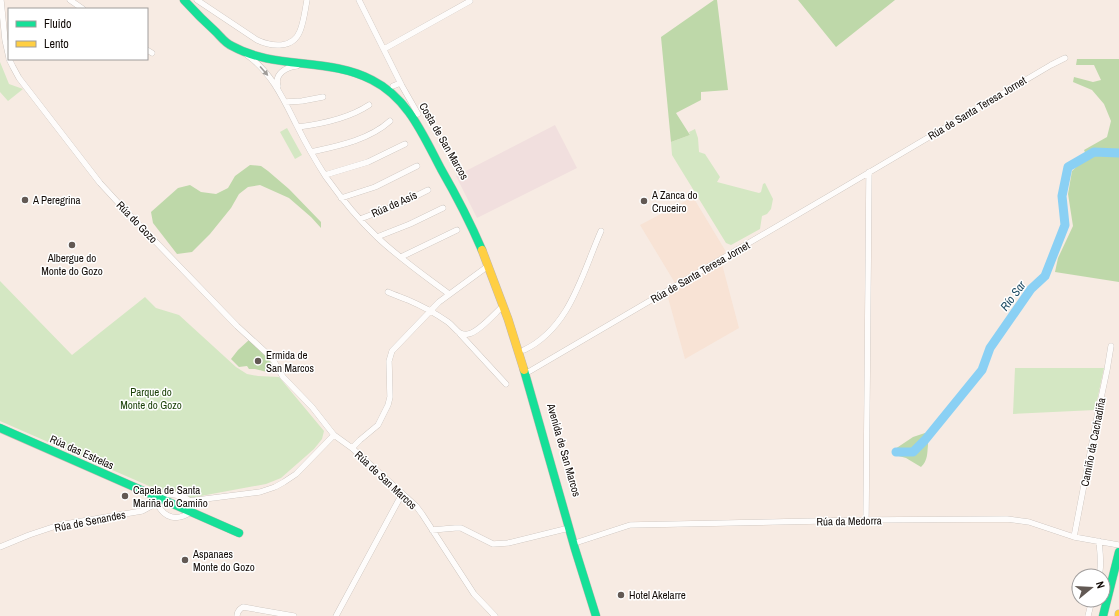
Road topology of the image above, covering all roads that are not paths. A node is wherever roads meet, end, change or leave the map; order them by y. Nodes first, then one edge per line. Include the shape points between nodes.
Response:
1 (1, 0) edge
2 (70, 0) edge
3 (307, 0) edge
4 (359, 0) edge
5 (193, 2) edge
6 (470, 2) dead end
7 (82, 8) edge
8 (211, 27) junction
9 (384, 49) junction
10 (240, 51) junction
11 (8, 54) edge
12 (1065, 58) dead end
13 (9, 60) edge
14 (323, 66) junction
15 (381, 85) junction
16 (398, 89) junction
17 (282, 96) junction
18 (323, 97) dead end
19 (285, 102) junction
20 (369, 105) dead end
21 (415, 114) junction
22 (390, 121) dead end
23 (298, 127) junction
24 (405, 144) dead end
25 (311, 152) junction
26 (417, 166) dead end
27 (870, 172) junction
28 (325, 175) junction
29 (428, 190) dead end
30 (342, 198) junction
31 (443, 208) dead end
32 (360, 219) junction
33 (457, 230) dead end
34 (601, 231) dead end
35 (480, 232) junction
36 (377, 237) junction
37 (401, 257) junction
38 (485, 268) junction
39 (388, 292) dead end
40 (450, 294) junction
41 (506, 302) junction
42 (431, 311) junction
43 (459, 333) junction
44 (514, 335) junction
45 (1111, 346) dead end
46 (524, 350) junction
47 (530, 371) junction
48 (280, 372) joint
49 (506, 384) dead end
50 (540, 425) junction
51 (0, 428) edge
52 (334, 435) junction
53 (352, 448) junction
54 (402, 494) junction
55 (156, 499) junction
56 (189, 501) junction
57 (191, 512) junction
58 (866, 520) junction
59 (569, 528) junction
60 (432, 530) junction
61 (239, 533) dead end
62 (1074, 537) junction
63 (1102, 541) junction
64 (578, 542) junction
65 (1119, 545) edge
66 (0, 547) edge
67 (1119, 552) edge
68 (577, 555) junction
69 (1100, 568) edge
70 (592, 605) junction
71 (237, 616) edge
72 (294, 616) edge
73 (336, 616) edge
74 (495, 616) edge
75 (596, 616) edge
76 (1102, 616) edge

1 - 11 street, Rúa do Gozo
2 - 7 street
3 - 5 street, Costa de San Marcos via 298,35 287,44 276,45 265,44
4 - 9 street
5 - 8 main road, Costa de San Marcos
6 - 9 street
8 - 10 main road, Costa de San Marcos via 224,42
8 - 16 main road, Costa de San Marcos via 250,49 277,56 350,65
9 - 16 street via 398,77
10 - 14 main road, Costa de San Marcos via 271,60
10 -> 17 street via 263,68
12 - 27 street, Rúa de Santa Teresa Jornet
13 - 48 street, Rúa do Gozo via 19,78 110,194 237,326 272,358
14 - 15 main road, Costa de San Marcos via 355,72
14 - 17 street via 296,66 283,70 277,80
15 - 16 main road
15 - 21 main road, Costa de San Marcos
16 - 21 main road, Costa de San Marcos
17 - 19 street
18 - 19 street
19 - 23 street
20 - 23 street via 334,120
21 - 35 main road, Costa de San Marcos via 456,183
21 - 38 main road, Costa de San Marcos via 468,219 482,251
22 - 25 street via 357,140
23 - 25 street
24 - 28 street via 368,162
25 - 28 street
26 - 30 street via 375,187
27 - 47 street, Rúa de Santa Teresa Jornet
27 - 58 street
28 - 30 street
29 - 32 street, Rúa de Asís
30 - 32 street
31 - 36 street
32 - 36 street
33 - 37 street
34 - 46 street via 575,296 549,334
35 - 38 main road via 489,260
35 - 41 main road, Costa de San Marcos
36 - 37 street
37 - 40 street
38 - 40 street
38 - 41 main road, Costa de San Marcos via 492,274
38 - 41 main road via 492,267
39 - 42 street
40 - 42 street
41 - 43 street via 473,333
41 - 44 main road, Avenida de San Marcos
41 - 46 main road, Avenida de San Marcos
42 - 43 street via 450,323
42 - 53 street via 392,351 389,361 388,405 378,425
43 - 49 street
44 - 47 main road
44 - 50 main road, Avenida de San Marcos
45 - 62 street, Camiño da Cachadiña
46 - 47 main road, Avenida de San Marcos
47 - 50 main road
47 - 64 main road, Avenida de San Marcos
48 - 52 street, Rúa de San Marcos
50 - 59 main road, Avenida de San Marcos
51 - 55 main road, Rúa das Estrelas
52 - 53 street, Rúa de San Marcos
52 - 56 street via 296,474 274,487 260,492
53 - 54 street, Rúa de San Marcos
54 - 60 street, Rúa de San Marcos via 416,506
54 - 73 street
55 - 56 street, Rúa das Estrelas via 160,494 172,494
55 - 57 main road, Rúa das Estrelas
55 - 57 street, Rúa das Estrelas via 160,509 170,517
55 - 66 street, Rúa de Senandes via 142,511 59,525
56 - 57 street
57 - 61 main road, Rúa das Estrelas
58 - 62 street, Rúa da Medorra via 1007,519 1029,522
58 - 64 street, Rúa da Medorra via 630,525
59 - 60 street via 508,543 493,544 461,528
59 - 64 main road
59 - 68 main road, Avenida de San Marcos
60 - 74 street, Rúa de San Marcos via 474,594
62 - 63 street, Rúa da Medorra
63 - 65 street, Rúa da Medorra
63 - 69 street
64 - 68 main road
64 - 70 main road, Avenida de San Marcos
67 - 76 main road
68 - 70 main road, Avenida de San Marcos
70 - 75 main road, Avenida de San Marcos
71 - 72 street via 243,607

